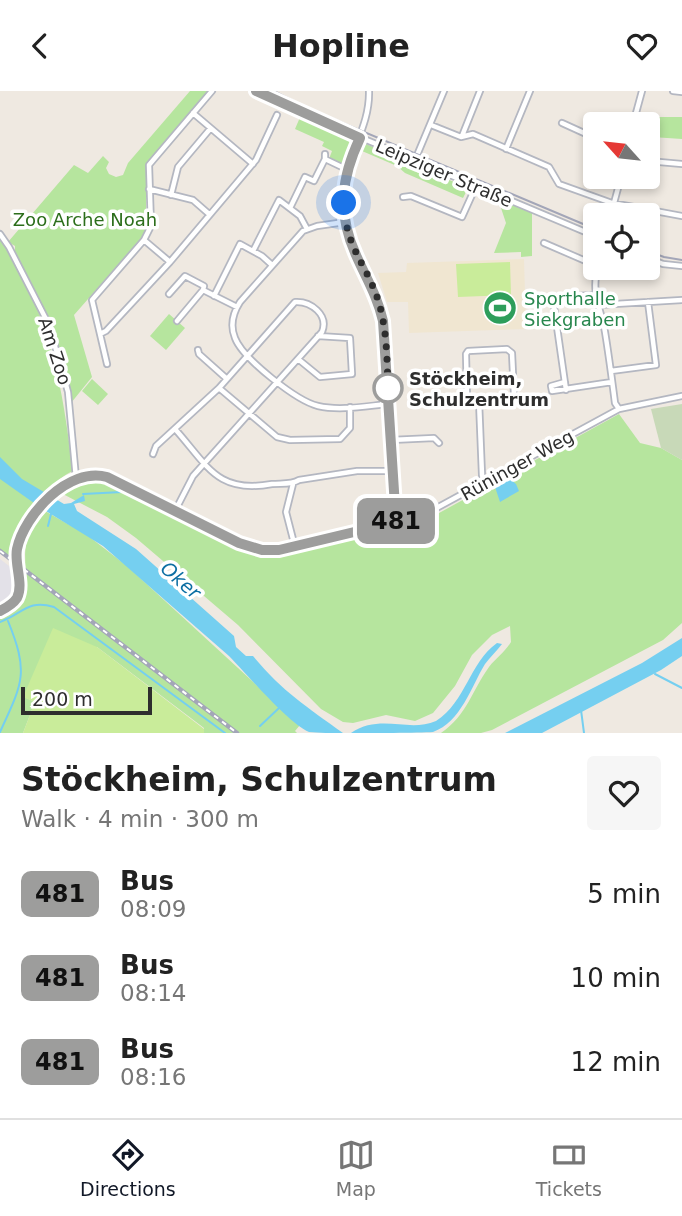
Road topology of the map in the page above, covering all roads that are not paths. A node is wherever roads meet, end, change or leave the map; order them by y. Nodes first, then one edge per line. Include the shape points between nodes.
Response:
1 (212, 91) edge
2 (256, 91) edge
3 (369, 91) edge
4 (444, 91) edge
5 (480, 91) edge
6 (530, 91) edge
7 (642, 91) edge
8 (673, 91) edge
9 (682, 92) edge
10 (636, 112) edge
11 (193, 113) junction
12 (277, 115) dead end
13 (562, 123) dead end
14 (431, 125) junction
15 (211, 129) junction
16 (583, 133) edge
17 (461, 137) junction
18 (360, 138) junction
19 (506, 149) junction
20 (415, 160) junction
21 (660, 162) edge
22 (253, 164) junction
23 (682, 164) edge
24 (346, 169) junction
25 (476, 186) junction
26 (149, 189) junction
27 (618, 189) edge
28 (171, 195) junction
29 (403, 197) dead end
30 (614, 203) joint
31 (290, 208) junction
32 (660, 212) edge
33 (209, 214) junction
34 (682, 216) edge
35 (345, 222) junction
36 (307, 229) junction
37 (583, 231) edge
38 (0, 234) edge
39 (145, 240) junction
40 (544, 243) dead end
41 (253, 251) junction
42 (583, 261) edge
43 (170, 262) junction
44 (660, 263) edge
45 (272, 265) junction
46 (682, 266) edge
47 (596, 280) edge
48 (203, 291) junction
49 (169, 294) dead end
50 (596, 295) junction
51 (214, 296) junction
52 (682, 300) edge
53 (648, 302) junction
54 (598, 306) junction
55 (237, 307) junction
56 (177, 321) dead end
57 (100, 334) junction
58 (318, 336) junction
59 (198, 350) dead end
60 (247, 355) junction
61 (298, 359) junction
62 (107, 364) dead end
63 (611, 371) junction
64 (227, 379) junction
65 (278, 382) junction
66 (565, 382) junction
67 (612, 382) junction
68 (219, 388) junction
69 (566, 390) junction
70 (682, 396) edge
71 (479, 401) junction
72 (389, 404) junction
73 (350, 407) junction
74 (619, 409) junction
75 (249, 415) junction
76 (175, 429) junction
77 (391, 440) junction
78 (439, 443) dead end
79 (153, 454) dead end
80 (205, 463) junction
81 (393, 471) junction
82 (76, 478) junction
83 (484, 483) junction
84 (293, 484) junction
85 (174, 511) junction
86 (396, 522) junction
87 (295, 547) junction
88 (0, 611) edge

1 - 11 street
2 - 18 street, Leipziger Straße
3 - 18 street
4 - 14 street
5 - 17 street
6 - 19 street
7 - 10 street
8 - 9 street
11 - 15 street
11 - 26 street via 149,165
12 - 22 street
13 - 16 street
14 - 17 street
14 - 20 street
15 - 22 street
15 - 28 street via 178,167
17 - 19 street via 473,134
18 - 20 street, Leipziger Straße
18 - 24 street
19 - 30 street via 550,167 559,184
20 - 25 street, Leipziger Straße
21 - 23 street
22 - 33 street
24 - 31 street via 325,156 314,181 305,177
24 - 35 street
25 - 29 street via 462,217 411,196
25 - 37 street, Leipziger Straße
26 - 28 street
26 - 39 street via 150,226
27 - 30 street
28 - 33 street via 193,200
31 - 36 street
31 - 41 street via 279,200
32 - 34 street
33 - 43 street
35 - 36 street
35 - 72 street via 380,308
36 - 45 street
38 - 82 street, Am Zoo via 49,325 68,392
39 - 43 street
39 - 57 street via 92,300
40 - 42 street
41 - 45 street
41 - 51 street via 240,244
43 - 57 street
44 - 46 street
45 - 55 street
47 - 50 street
48 - 49 street via 204,286 185,276
48 - 51 street
48 - 56 street
50 - 54 street
50 - 66 street via 553,299
51 - 55 street
52 - 53 street
53 - 54 street
53 - 63 street via 656,365
54 - 63 street
55 - 60 street via 234,334
57 - 62 street
58 - 60 street via 323,330 321,315 309,305 295,302
58 - 61 street
58 - 61 street via 350,338 352,374 320,377
59 - 64 street
60 - 64 street
60 - 65 street
61 - 65 street
63 - 67 street
64 - 68 street
65 - 73 street via 309,404
65 - 75 street
66 - 69 street
66 - 69 street via 551,388 554,392
67 - 69 street
67 - 74 street
68 - 75 street
68 - 76 street
70 - 74 street, Rüninger Weg
71 - 71 street via 467,397 466,354 507,349 512,399
71 - 83 street
72 - 73 street
72 - 77 street
73 - 75 street via 350,428 335,440 281,439
74 - 83 street, Rüninger Weg
75 - 80 street
76 - 79 street
76 - 80 street
77 - 78 street via 435,438
77 - 81 street
80 - 84 street via 222,479 241,487
80 - 85 street
81 - 84 street via 357,471
81 - 86 street
82 - 85 street, Rüninger Weg via 107,477
82 - 88 street via 57,491 23,530 16,551 16,599
83 - 86 street, Rüninger Weg via 420,516
84 - 87 street via 286,512
85 - 87 street, Rüninger Weg via 251,547 274,551
86 - 87 street, Rüninger Weg

